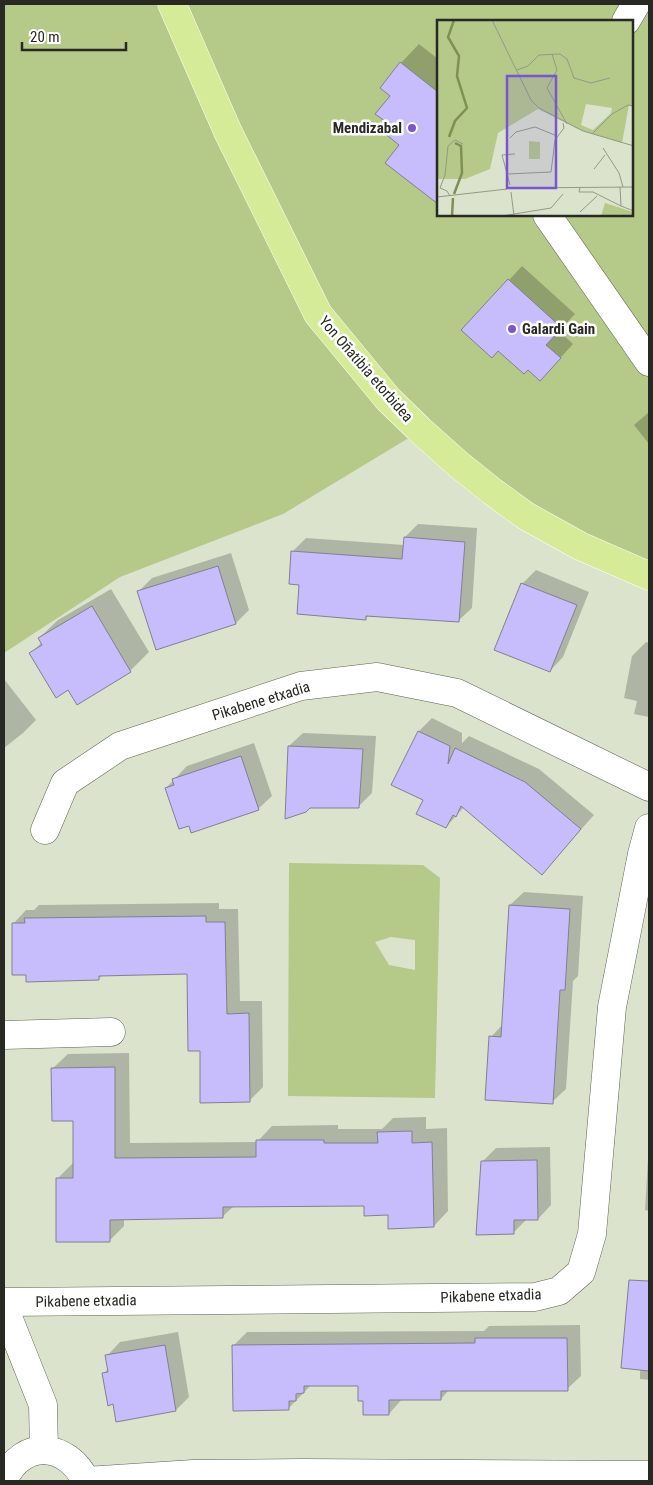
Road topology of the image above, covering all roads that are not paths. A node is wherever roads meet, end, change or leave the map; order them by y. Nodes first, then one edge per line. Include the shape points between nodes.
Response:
1 (172, 4) edge
2 (636, 4) edge
3 (627, 20) edge
4 (548, 216) edge
5 (649, 362) edge
6 (649, 576) edge
7 (649, 787) edge
8 (649, 828) edge
9 (45, 830) dead end
10 (111, 1032) dead end
11 (4, 1035) edge
12 (4, 1302) edge
13 (4, 1308) edge
14 (44, 1450) junction
15 (649, 1475) edge
16 (4, 1479) edge
17 (86, 1481) edge

1 - 6 main road, Yon Oñatibia etorbidea via 228,132 318,314 388,399 458,464 526,516 580,546
2 - 3 street
4 - 5 street
7 - 9 street, Pikabene etxadia via 456,693 377,677 301,686 120,746 64,783
8 - 12 street, Pikabene etxadia via 612,1006 592,1234 581,1272 559,1291 536,1297
10 - 11 street
13 - 14 street via 42,1405
14 - 16 street via 30,1452 18,1459
14 - 17 street via 58,1452 70,1459
15 - 17 street via 193,1474

